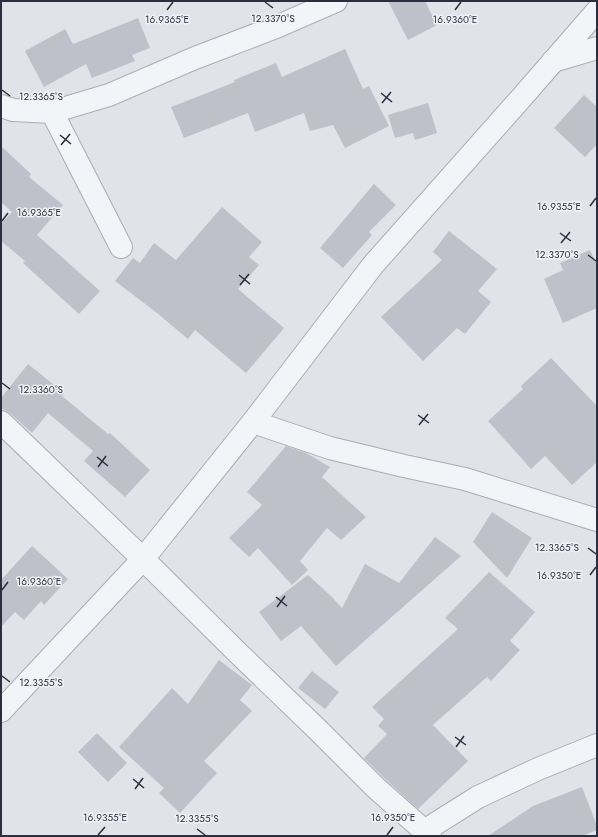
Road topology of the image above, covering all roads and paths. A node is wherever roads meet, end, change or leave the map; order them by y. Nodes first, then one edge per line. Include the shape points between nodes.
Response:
1 (336, 1) edge
2 (597, 11) edge
3 (597, 48) edge
4 (553, 61) junction
5 (1, 106) edge
6 (52, 112) junction
7 (121, 247) dead end
8 (1, 422) edge
9 (253, 422) junction
10 (597, 520) edge
11 (143, 559) junction
12 (1, 711) edge
13 (597, 745) edge
14 (427, 834) edge

1 - 6 street via 109,95
2 - 4 street
3 - 4 street
4 - 9 street via 373,265
5 - 6 street via 14,110
6 - 7 street
8 - 11 street
9 - 10 street via 330,448 465,479
9 - 11 street
11 - 12 street
11 - 14 street via 376,788
13 - 14 street via 538,769 478,798

